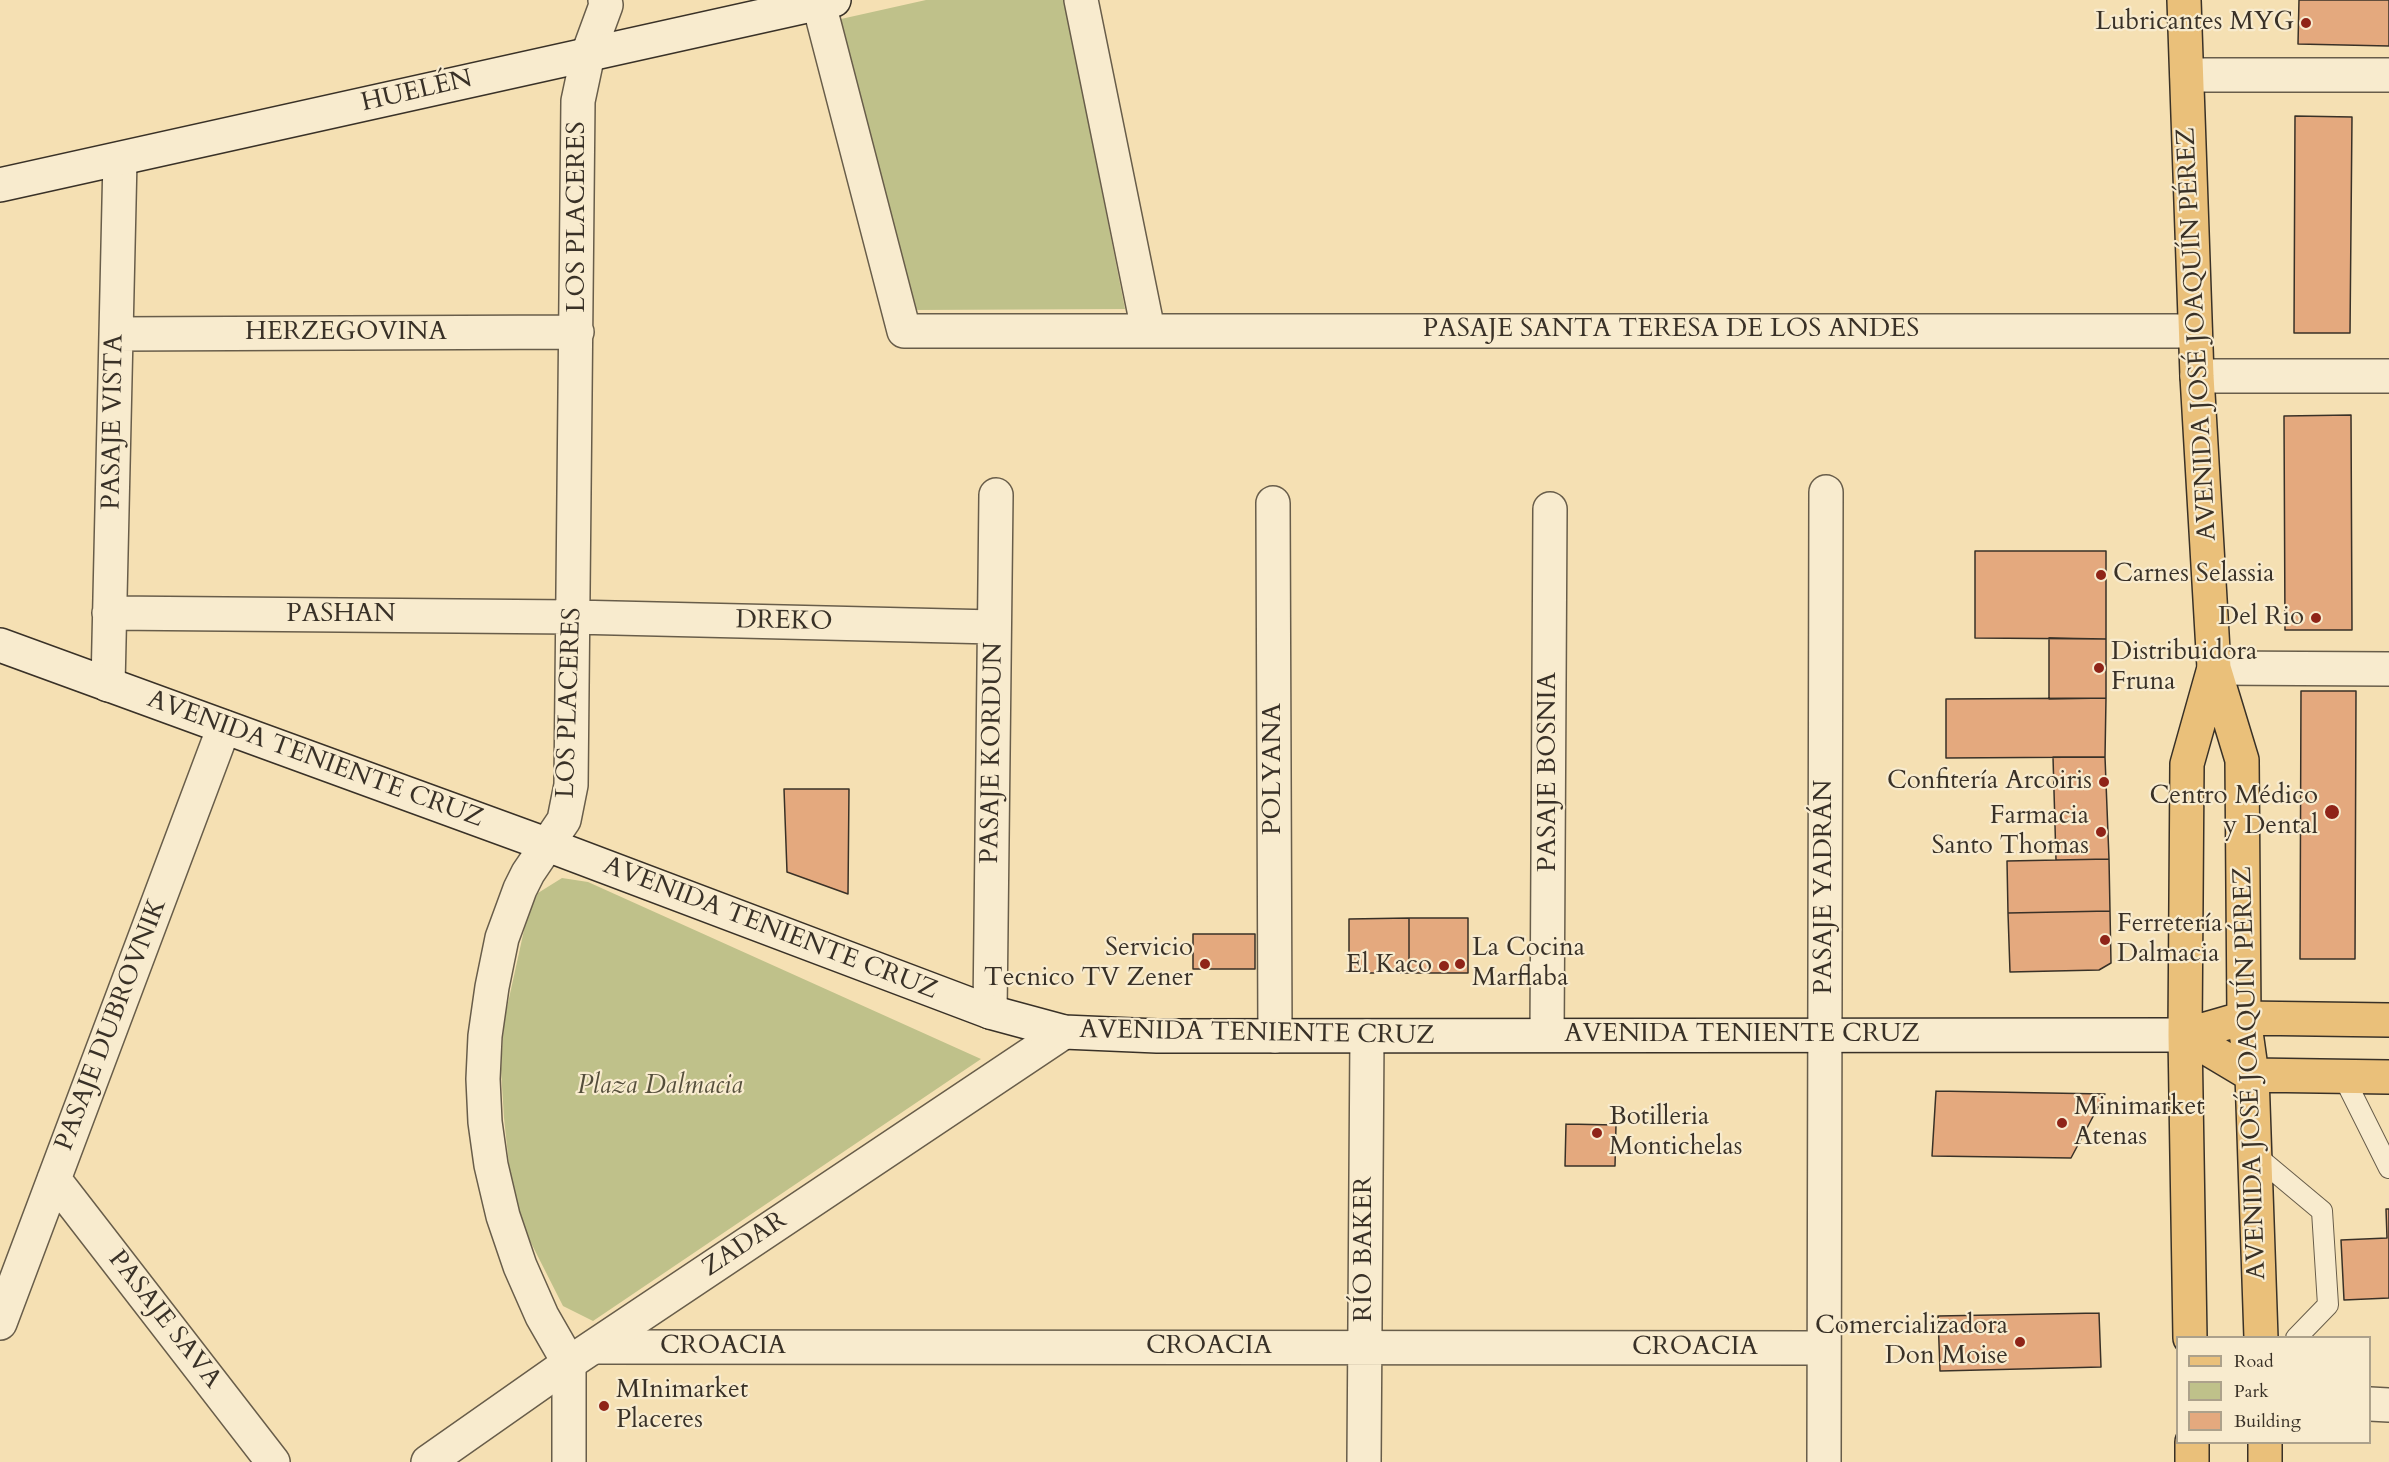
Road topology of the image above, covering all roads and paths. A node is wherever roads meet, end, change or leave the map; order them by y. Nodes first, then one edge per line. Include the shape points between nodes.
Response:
1 (605, 0) edge
2 (1081, 0) edge
3 (2184, 0) edge
4 (826, 2) edge
5 (588, 54) junction
6 (2187, 75) junction
7 (2389, 75) edge
8 (120, 159) junction
9 (0, 185) edge
10 (1148, 330) junction
11 (2195, 331) junction
12 (577, 332) junction
13 (116, 334) junction
14 (2197, 376) junction
15 (2389, 376) edge
16 (1826, 492) dead end
17 (996, 495) dead end
18 (1273, 503) dead end
19 (1550, 509) dead end
20 (109, 613) junction
21 (573, 617) junction
22 (994, 627) junction
23 (0, 645) edge
24 (2214, 668) junction
25 (2389, 669) edge
26 (108, 685) junction
27 (224, 727) junction
28 (548, 845) junction
29 (990, 1012) junction
30 (2244, 1018) junction
31 (2389, 1020) edge
32 (1064, 1032) junction
33 (1547, 1035) junction
34 (1824, 1035) junction
35 (2185, 1035) junction
36 (1275, 1036) junction
37 (1367, 1036) junction
38 (2252, 1075) junction
39 (2343, 1076) junction
40 (2389, 1077) edge
41 (2254, 1155) junction
42 (2389, 1167) edge
43 (54, 1179) junction
44 (0, 1323) edge
45 (2190, 1336) edge
46 (2261, 1336) edge
47 (2298, 1336) edge
48 (1365, 1347) junction
49 (1824, 1348) junction
50 (581, 1355) junction
51 (2371, 1404) edge
52 (2389, 1404) edge
53 (2192, 1444) edge
54 (2265, 1444) edge
55 (273, 1462) edge
56 (428, 1462) edge
57 (569, 1462) edge
58 (1364, 1462) edge
59 (1824, 1462) edge
60 (2192, 1462) edge
61 (2265, 1462) edge

1 - 5 street, LOS PLACERES
2 - 10 street
3 - 6 main road, AVENIDA JOSÉ JOAQUÍN PÉREZ
4 - 5 street, HUELÉN
4 - 10 street, PASAJE SANTA TERESA DE LOS ANDES via 904,331
5 - 8 street, HUELÉN
5 - 12 street, LOS PLACERES via 578,101
6 - 7 street
6 - 11 main road, AVENIDA JOSÉ JOAQUÍN PÉREZ
8 - 9 street, HUELÉN
8 - 13 street, PASAJE VISTA
10 - 11 street, PASAJE SANTA TERESA DE LOS ANDES
11 - 14 main road, AVENIDA JOSÉ JOAQUÍN PÉREZ
12 - 13 street, HERZEGOVINA
12 - 21 street, LOS PLACERES
13 - 20 street, PASAJE VISTA
14 - 15 street
14 - 24 main road, AVENIDA JOSÉ JOAQUÍN PÉREZ
16 - 34 street, PASAJE YADRÁN
17 - 22 street, PASAJE KORDUN
18 - 36 street, POLYANA
19 - 33 street, PASAJE BOSNIA
20 - 21 street, PASHAN
20 - 26 street, PASAJE VISTA
21 - 22 street, DREKO
21 - 28 street, LOS PLACERES via 570,794 564,820
22 - 29 street, PASAJE KORDUN
23 - 26 street, AVENIDA TENIENTE CRUZ
24 - 25 street
24 - 30 main road, AVENIDA JOSÉ JOAQUÍN PÉREZ via 2242,760
24 - 35 main road, AVENIDA JOSÉ JOAQUÍN PÉREZ via 2187,764
26 - 27 street, AVENIDA TENIENTE CRUZ
27 - 28 street, AVENIDA TENIENTE CRUZ
27 - 43 street, PASAJE DUBROVNIK
28 - 29 street, AVENIDA TENIENTE CRUZ
28 - 50 street, LOS PLACERES via 520,889 502,938 485,1036 485,1122 503,1216 520,1266 538,1306
29 - 32 street, AVENIDA TENIENTE CRUZ
30 - 31 main road, AVENIDA TENIENTE CRUZ
30 - 35 main road, AVENIDA TENIENTE CRUZ
30 - 38 main road, AVENIDA JOSÉ JOAQUÍN PÉREZ
32 - 36 street, AVENIDA TENIENTE CRUZ
32 - 50 street, ZADAR
33 - 34 street, AVENIDA TENIENTE CRUZ
33 - 37 street, AVENIDA TENIENTE CRUZ
34 - 35 street, AVENIDA TENIENTE CRUZ
34 - 49 street, PASAJE YADRÁN
35 - 38 main road
35 - 45 main road, AVENIDA JOSÉ JOAQUÍN PÉREZ
36 - 37 street, AVENIDA TENIENTE CRUZ
37 - 48 street, RÍO BAKER
38 - 39 main road
38 - 41 main road, AVENIDA JOSÉ JOAQUÍN PÉREZ
39 - 40 main road
39 - 42 lane
41 - 46 main road, AVENIDA JOSÉ JOAQUÍN PÉREZ
41 - 47 lane via 2322,1212 2334,1265 2328,1305
43 - 44 street, PASAJE DUBROVNIK
43 - 55 street, PASAJE SAVA
48 - 49 street, CROACIA
48 - 50 street, CROACIA
48 - 58 street, RÍO BAKER
49 - 59 street, PASAJE YADRÁN
50 - 56 street, ZADAR
50 - 57 street, LOS PLACERES
51 - 52 street
53 - 60 main road
54 - 61 main road

